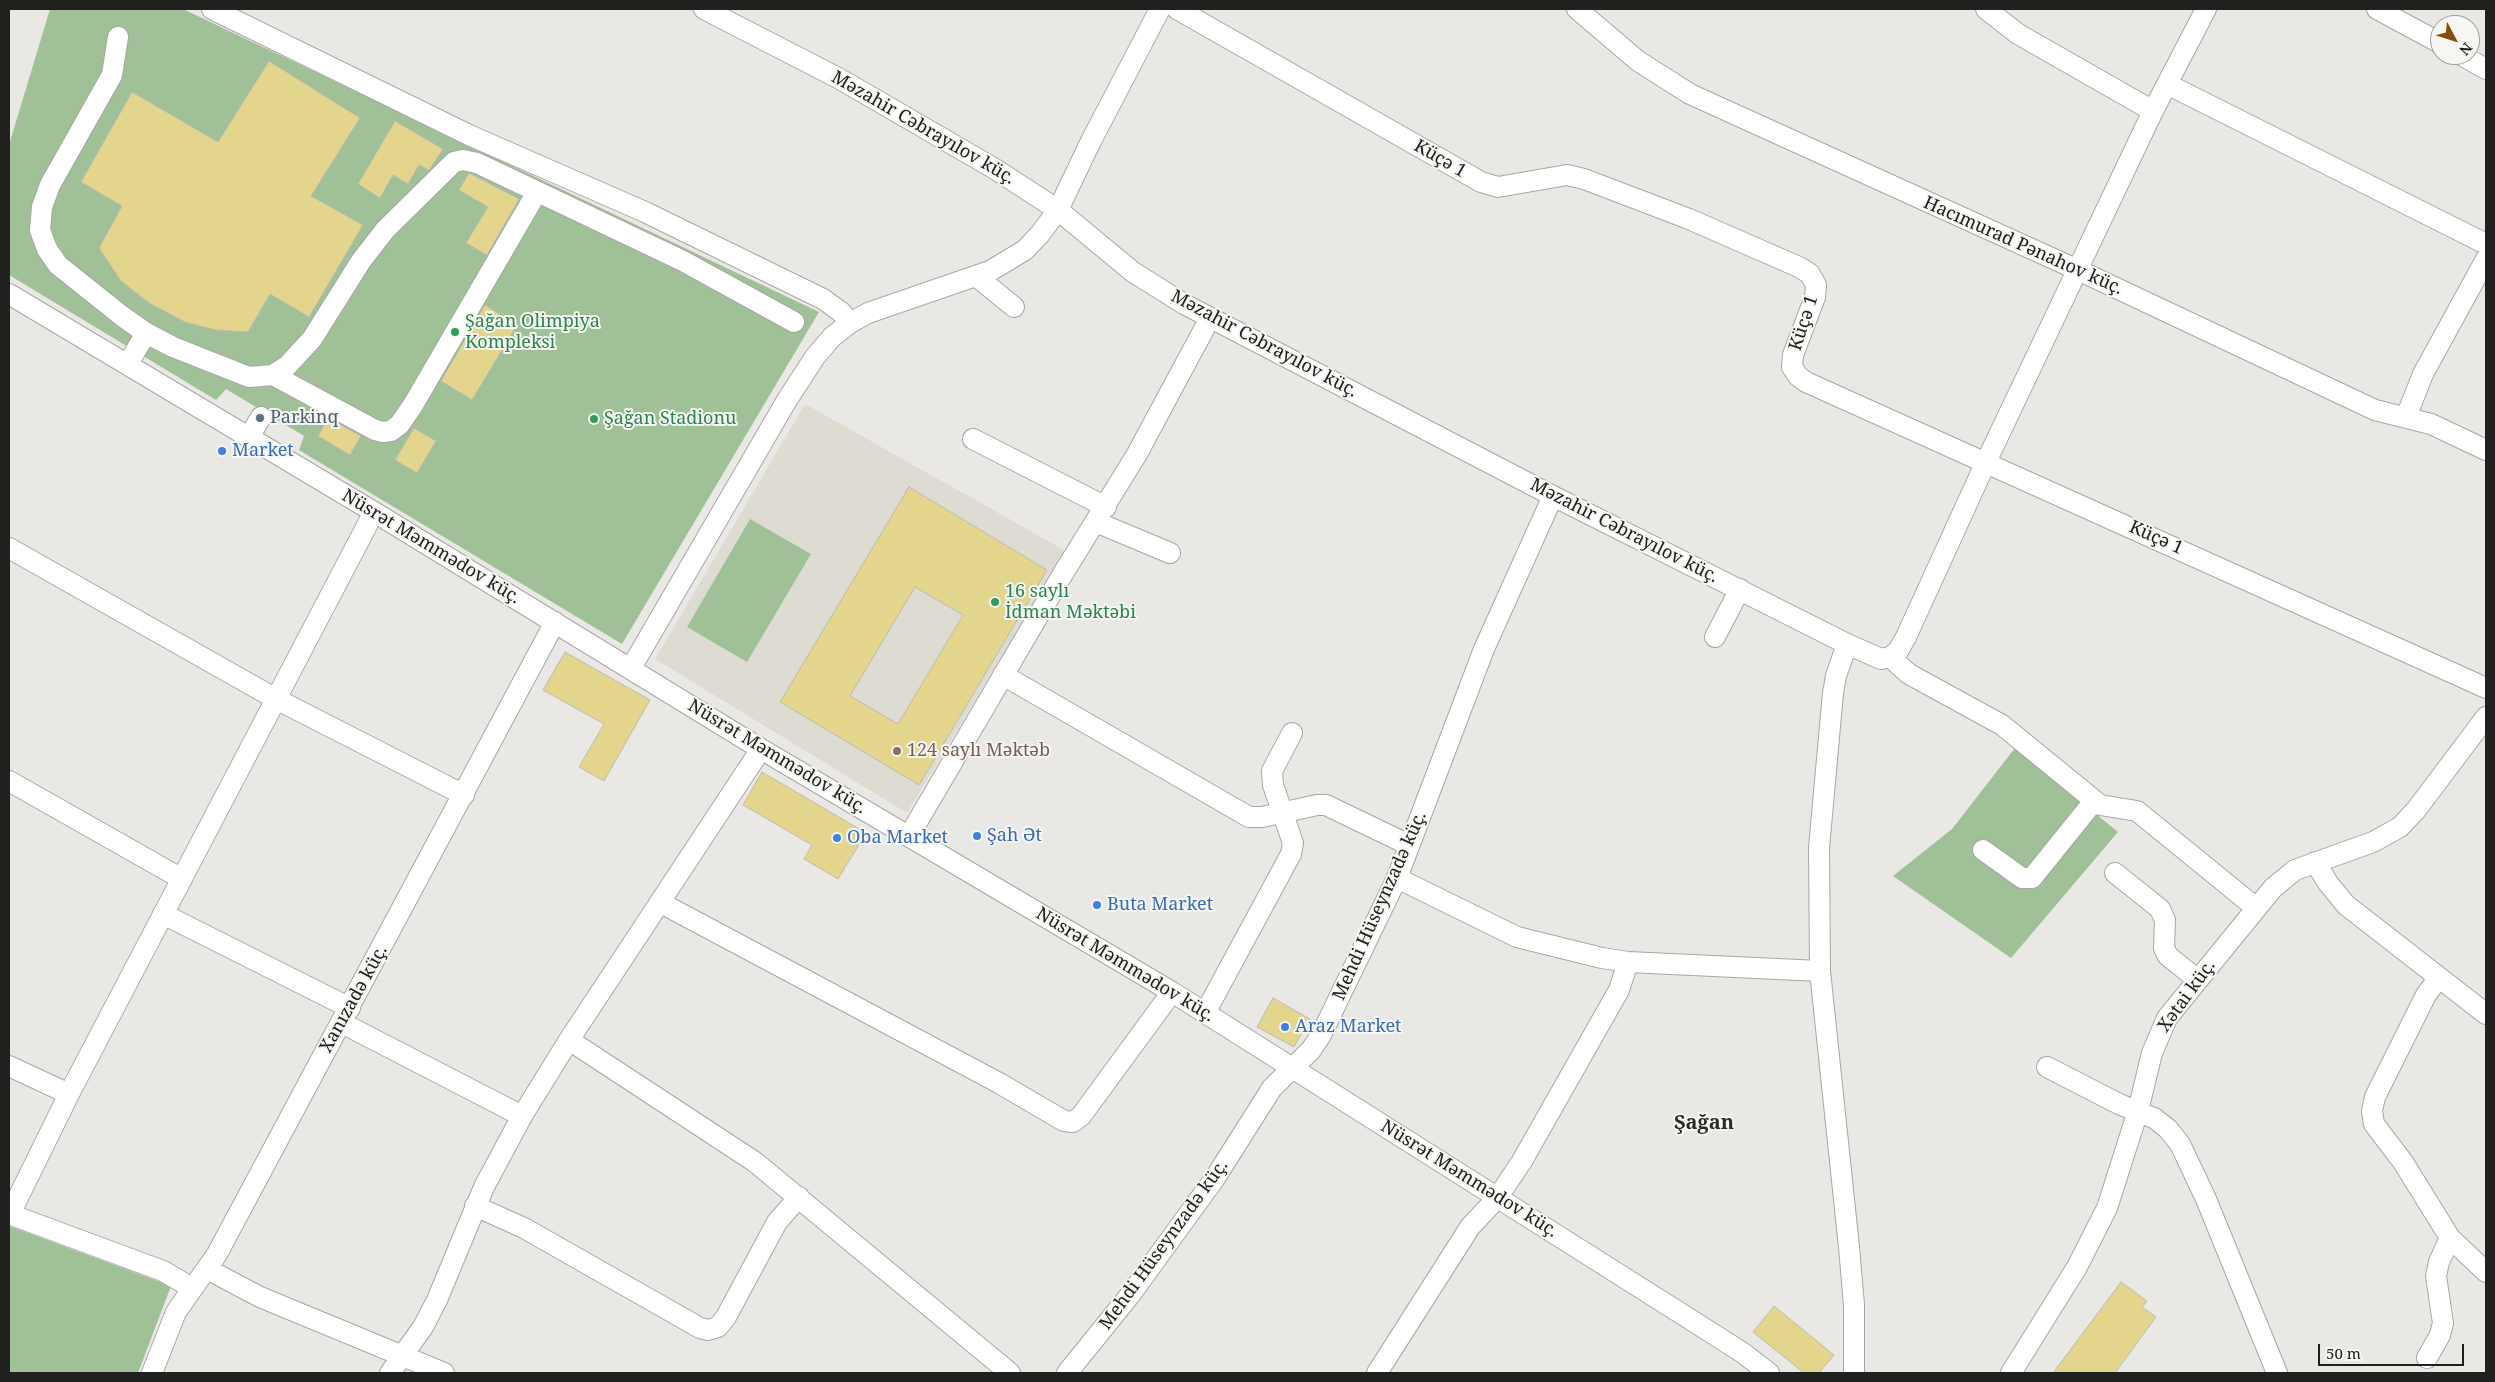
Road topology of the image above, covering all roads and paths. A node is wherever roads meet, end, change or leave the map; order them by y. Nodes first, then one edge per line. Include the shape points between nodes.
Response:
1 (212, 9) edge
2 (1160, 9) edge
3 (1177, 9) edge
4 (1579, 9) edge
5 (1988, 9) edge
6 (2206, 9) edge
7 (2377, 9) edge
8 (711, 10) edge
9 (118, 37) dead end
10 (2430, 38) edge
11 (2167, 84) junction
12 (2153, 111) junction
13 (537, 192) junction
14 (1058, 210) junction
15 (2486, 244) edge
16 (2486, 258) edge
17 (2078, 270) junction
18 (976, 276) junction
19 (9, 294) edge
20 (1014, 308) dead end
21 (1210, 318) junction
22 (794, 322) dead end
23 (850, 323) junction
24 (146, 333) junction
25 (128, 364) junction
26 (273, 375) junction
27 (261, 417) dead end
28 (2406, 417) junction
29 (248, 436) junction
30 (973, 439) dead end
31 (2486, 450) edge
32 (1986, 462) junction
33 (1553, 496) junction
34 (374, 512) junction
35 (1101, 514) junction
36 (9, 548) edge
37 (1170, 553) dead end
38 (1740, 589) junction
39 (555, 622) junction
40 (1715, 637) dead end
41 (1846, 644) junction
42 (1890, 657) junction
43 (631, 668) junction
44 (1003, 675) junction
45 (2486, 688) edge
46 (276, 699) junction
47 (2486, 717) edge
48 (1292, 733) dead end
49 (761, 749) junction
50 (9, 781) edge
51 (464, 795) junction
52 (2094, 801) junction
53 (1284, 812) junction
54 (910, 836) junction
55 (1410, 845) junction
56 (1983, 850) dead end
57 (2315, 862) junction
58 (2115, 873) dead end
59 (1396, 878) junction
60 (182, 879) junction
61 (661, 903) junction
62 (2255, 907) junction
63 (163, 914) junction
64 (1628, 962) junction
65 (1820, 971) junction
66 (2439, 977) junction
67 (2198, 980) junction
68 (1172, 992) junction
69 (1205, 1013) junction
70 (2486, 1014) edge
71 (346, 1015) junction
72 (569, 1040) junction
73 (9, 1066) edge
74 (2047, 1068) dead end
75 (1290, 1069) junction
76 (69, 1094) junction
77 (2138, 1110) junction
78 (522, 1116) junction
79 (800, 1197) junction
80 (1498, 1197) junction
81 (475, 1206) junction
82 (9, 1214) edge
83 (2450, 1238) junction
84 (208, 1269) junction
85 (2486, 1272) edge
86 (192, 1288) junction
87 (402, 1356) junction
88 (2427, 1358) dead end
89 (152, 1373) edge
90 (390, 1373) edge
91 (444, 1373) edge
92 (1010, 1373) edge
93 (1067, 1373) edge
94 (1377, 1373) edge
95 (1768, 1373) edge
96 (1854, 1373) edge
97 (2011, 1373) edge
98 (2277, 1373) edge

1 - 23 street via 469,135 636,208 823,300 841,312
2 - 14 street
3 - 32 street, Küçə 1 via 1480,182 1498,187 1567,175 1584,179 1689,219 1799,267 1810,274 1816,284 1815,296 1793,355 1792,367 1798,376
4 - 17 street, Hacımurad Pənahov küç. via 1638,61 1690,94
5 - 12 street via 2018,34
6 - 11 street
7 - 10 street
8 - 14 street, Məzahir Cəbrayılov küç. via 908,116
9 - 24 street via 112,75 50,185 42,207 40,230 58,265
11 - 12 street
11 - 15 street
12 - 17 street
13 - 22 street via 683,262
13 - 26 street via 477,163 454,162 371,246 312,339 287,366
13 - 26 street via 413,405 391,431 375,430
14 - 18 street via 1025,250
14 - 21 street, Məzahir Cəbrayılov küç. via 1134,272
16 - 28 street via 2423,374
17 - 28 street, Hacımurad Pənahov küç. via 2375,410
17 - 32 street
18 - 20 street
18 - 23 street via 868,313
19 - 25 street, Nüsrət Məmmədov küç.
21 - 33 street, Məzahir Cəbrayılov küç.
21 - 35 street
23 - 43 street via 832,337 815,357 787,400
24 - 25 street
24 - 26 street via 231,371 258,378
25 - 29 street, Nüsrət Məmmədov küç.
27 - 29 street
28 - 31 street, Hacımurad Pənahov küç. via 2431,424
29 - 34 street, Nüsrət Məmmədov küç.
30 - 35 street
32 - 42 street via 1906,637
32 - 45 street, Küçə 1
33 - 38 street, Məzahir Cəbrayılov küç.
33 - 55 street, Mehdi Hüseynzadə küç. via 1484,650
34 - 39 street, Nüsrət Məmmədov küç.
34 - 46 street
35 - 37 street
35 - 44 street
36 - 46 street
38 - 40 street
38 - 41 street, Məzahir Cəbrayılov küç.
39 - 43 street, Nüsrət Məmmədov küç.
39 - 51 street, Xanızadə küç.
41 - 42 street, Məzahir Cəbrayılov küç. via 1881,659
41 - 65 street via 1833,693 1819,848
42 - 52 street via 1909,674 2002,725
43 - 49 street, Nüsrət Məmmədov küç.
44 - 53 street via 1249,817
44 - 54 street
46 - 51 street
46 - 60 street
47 - 57 street, Xətai küç. via 2400,827 2373,842
48 - 53 street via 1272,771 1273,785
49 - 54 street, Nüsrət Məmmədov küç.
49 - 61 street
50 - 60 street
51 - 71 street, Xanızadə küç.
52 - 56 street via 2032,878 2022,878
52 - 62 street via 2106,807 2137,811
53 - 55 street via 1326,805
53 - 69 street via 1293,843 1291,854
54 - 68 street, Nüsrət Məmmədov küç.
55 - 59 street, Mehdi Hüseynzadə küç.
57 - 62 street, Xətai küç. via 2294,870
57 - 66 street via 2346,905
58 - 67 street via 2160,909 2165,920 2164,948 2168,956
59 - 64 street via 1517,938
59 - 75 street, Mehdi Hüseynzadə küç. via 1321,1035 1311,1050
60 - 63 street
61 - 68 street via 999,1083 1064,1122 1073,1122 1082,1116
61 - 72 street
62 - 67 street, Xətai küç.
63 - 71 street
63 - 76 street
64 - 65 street
64 - 80 street via 1619,990 1522,1161
65 - 96 street via 1850,1256
66 - 70 street
66 - 83 street via 2417,1012 2372,1111 2374,1124 2403,1162
67 - 77 street, Xətai küç. via 2159,1033
68 - 69 street, Nüsrət Məmmədov küç.
69 - 75 street, Nüsrət Məmmədov küç.
71 - 78 street
71 - 84 street, Xanızadə küç.
72 - 78 street
72 - 79 street via 731,1146
73 - 76 street
74 - 77 street via 2119,1104
75 - 80 street, Nüsrət Məmmədov küç.
75 - 93 street, Mehdi Hüseynzadə küç. via 1272,1088 1215,1178 1130,1295
76 - 82 street
77 - 97 street, Xətai küç. via 2120,1172 2093,1238
77 - 98 street via 2168,1129 2180,1144
78 - 81 street
79 - 81 street via 777,1222 726,1317 718,1327 708,1330 524,1228
79 - 92 street
80 - 94 street via 1470,1228
80 - 95 street, Nüsrət Məmmədov küç. via 1743,1353
81 - 87 street via 437,1300
82 - 86 street via 163,1271
83 - 85 street
83 - 88 street via 2438,1262 2436,1276 2443,1323
84 - 86 street, Xanızadə küç.
84 - 87 street via 260,1297
86 - 89 street, Xanızadə küç. via 176,1312
87 - 90 street
87 - 91 street

